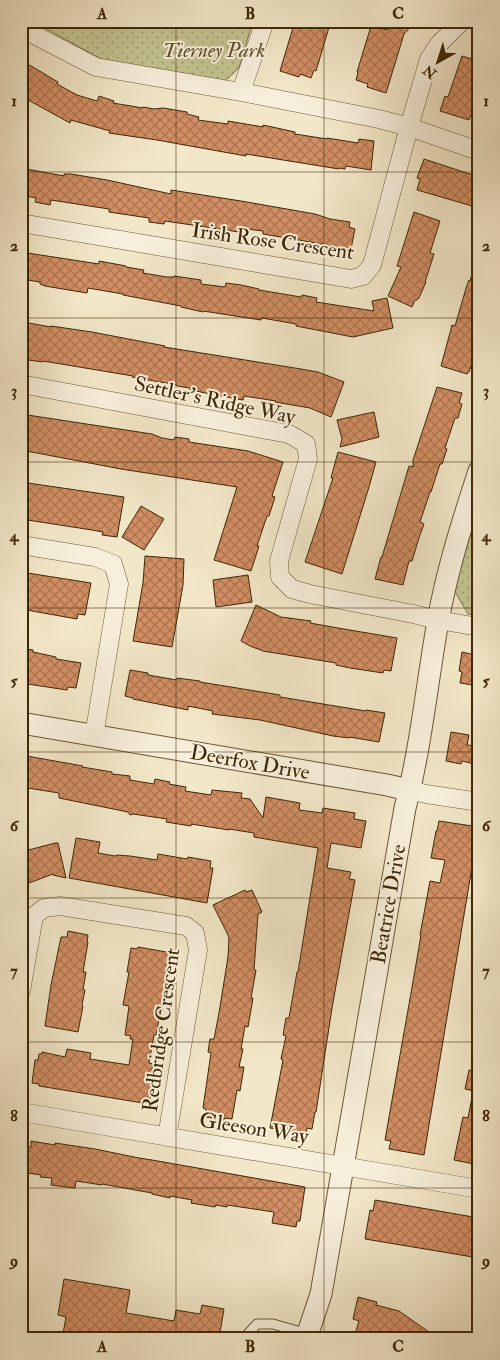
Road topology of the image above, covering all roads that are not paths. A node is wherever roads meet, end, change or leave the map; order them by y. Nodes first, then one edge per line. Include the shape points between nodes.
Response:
1 (264, 21) edge
2 (462, 21) edge
3 (21, 28) edge
4 (241, 92) junction
5 (409, 127) junction
6 (479, 151) edge
7 (21, 224) edge
8 (21, 384) edge
9 (479, 471) edge
10 (21, 544) edge
11 (438, 620) junction
12 (479, 627) edge
13 (21, 723) edge
14 (94, 736) junction
15 (409, 790) junction
16 (479, 802) edge
17 (21, 991) edge
18 (21, 1112) edge
19 (167, 1137) junction
20 (343, 1166) junction
21 (479, 1190) edge
22 (307, 1337) edge
23 (243, 1339) edge

1 - 4 street
2 - 5 street, Irish Rose Crescent via 429,59
3 - 4 street via 96,67
4 - 5 street
5 - 6 street
5 - 7 street, Irish Rose Crescent via 372,265 363,276 352,279
8 - 11 street, Settler's Ridge Way via 289,434 306,444 308,459 279,561 280,577 292,589 310,594
9 - 11 street, Beatrice Drive via 453,555
10 - 14 street via 95,557 113,564 119,584
11 - 12 street
11 - 15 street, Beatrice Drive
13 - 14 street, Deerfox Drive
14 - 15 street, Deerfox Drive
15 - 16 street, Deerfox Drive
15 - 20 street, Beatrice Drive
17 - 19 street, Redbridge Crescent via 34,916 44,908 60,906 186,926 195,933 198,950
18 - 19 street, Gleeson Way
19 - 20 street, Gleeson Way
20 - 21 street, Gleeson Way
20 - 22 street, Beatrice Drive via 321,1294
22 - 23 lane via 273,1324 257,1324

